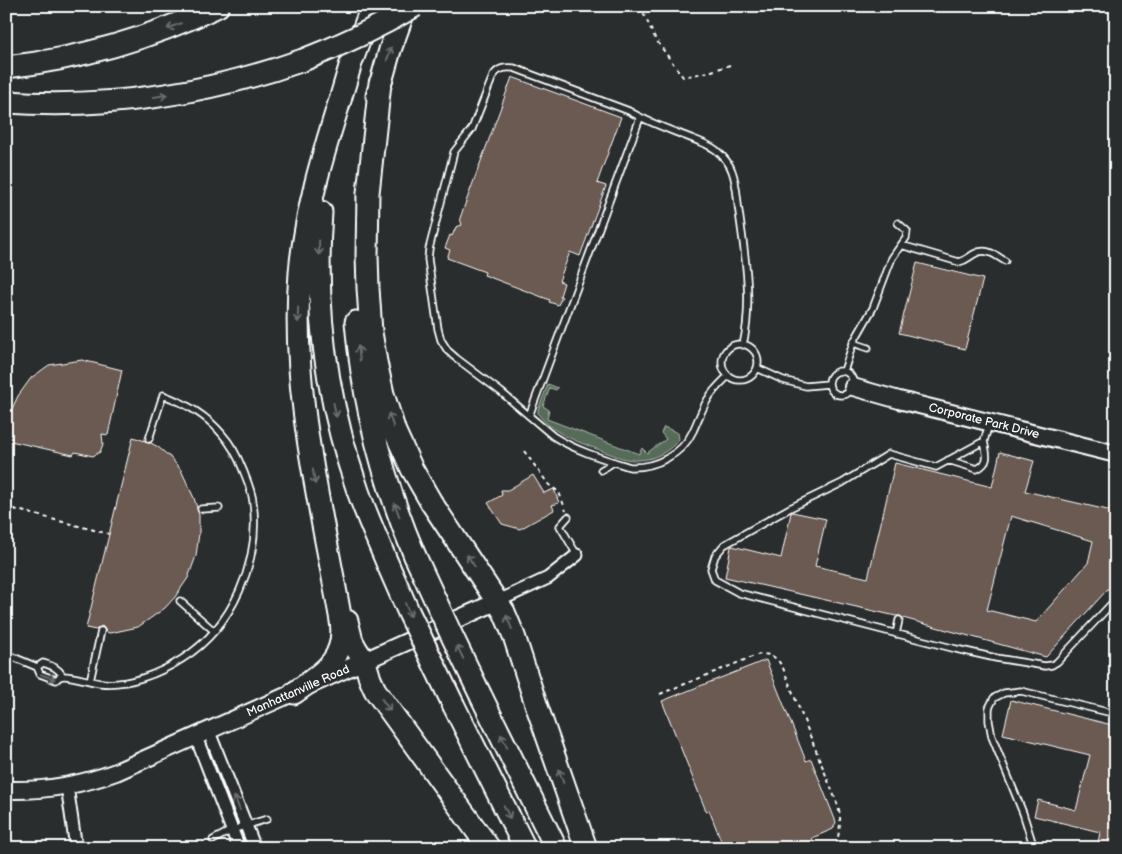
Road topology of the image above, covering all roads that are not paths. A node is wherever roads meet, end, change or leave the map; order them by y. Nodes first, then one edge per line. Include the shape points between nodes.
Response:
1 (218, 6) edge
2 (372, 6) edge
3 (406, 6) edge
4 (415, 6) edge
5 (104, 49) junction
6 (6, 55) edge
7 (6, 67) edge
8 (380, 83) junction
9 (341, 96) junction
10 (130, 100) junction
11 (6, 102) edge
12 (6, 113) edge
13 (640, 118) junction
14 (898, 223) dead end
15 (901, 245) junction
16 (1005, 261) dead end
17 (853, 343) junction
18 (743, 345) junction
19 (868, 348) dead end
20 (757, 368) junction
21 (844, 371) junction
22 (728, 376) junction
23 (828, 384) junction
24 (853, 387) junction
25 (529, 416) junction
26 (990, 423) junction
27 (149, 439) dead end
28 (984, 441) junction
29 (1116, 454) edge
30 (948, 460) junction
31 (614, 462) junction
32 (936, 467) junction
33 (601, 470) dead end
34 (933, 473) dead end
35 (219, 508) dead end
36 (201, 509) dead end
37 (568, 517) road end
38 (328, 548) junction
39 (577, 555) joint
40 (1116, 599) edge
41 (180, 600) dead end
42 (498, 602) junction
43 (899, 620) dead end
44 (100, 631) dead end
45 (214, 631) junction
46 (896, 634) junction
47 (6, 654) edge
48 (365, 662) junction
49 (37, 667) junction
50 (63, 676) junction
51 (90, 680) junction
52 (294, 693) junction
53 (1116, 714) edge
54 (202, 734) junction
55 (67, 786) junction
56 (6, 790) edge
57 (267, 819) dead end
58 (246, 825) junction
59 (232, 830) junction
60 (213, 840) dead end
61 (76, 848) edge
62 (239, 848) edge
63 (255, 848) edge
64 (490, 848) edge
65 (525, 848) edge
66 (556, 848) edge
67 (586, 848) edge
68 (1034, 848) edge

1 -> 5 highway via 162,31
2 - 9 highway
8 -> 3 highway
10 -> 4 highway, bridge via 207,88 303,60
5 - 6 highway
5 - 7 highway
42 -> 8 highway via 412,470 392,422 378,373 370,322 366,239
66 -> 8 highway, bridge via 415,556 376,443 356,324 354,263 366,142
9 -> 38 highway via 313,194 302,256 298,312 302,396
9 -> 65 highway, bridge via 326,165 319,270 322,331 343,442 365,509 409,613
10 - 11 highway via 68,104
10 - 12 highway via 75,111
13 - 18 lane via 708,145 724,158 732,170 746,274 747,323
13 - 25 lane
13 - 25 lane via 629,111 505,67 496,71 472,129 454,152 428,254 438,329 448,351
14 - 15 lane via 907,231
15 - 16 lane via 959,262 983,250
15 - 17 lane via 892,258 873,308
17 - 19 lane
17 - 21 lane
18 - 20 lane via 756,353
18 - 22 lane via 734,345 724,353 722,365
20 - 22 lane via 752,376 742,381
20 - 23 lane via 796,384
21 - 23 lane via 834,372
21 - 24 lane via 852,377
22 - 31 lane via 709,398 688,440 673,454 646,466 630,467
23 - 24 lane via 837,395 846,394
24 - 26 street, Corporate Park Drive
25 - 31 lane via 563,442
26 - 28 lane
26 - 29 street, Corporate Park Drive
27 - 45 lane via 163,395 177,400 223,435 234,450 247,480 255,518 250,560 240,591
28 - 30 lane
28 - 30 lane via 986,460 983,466 977,469
30 - 32 lane
31 - 33 lane
32 - 34 lane
32 - 46 lane via 889,454 842,483 724,545 715,556 711,569 715,580 739,593
35 - 36 lane
37 - 39 lane via 560,526
38 - 48 highway via 352,640
38 - 52 highway via 342,628 341,645 334,661
39 - 42 street, Manhattanville Road via 548,578
40 - 46 lane via 1052,665 996,658
41 - 45 lane
42 - 48 street, Manhattanville Road
67 -> 42 highway via 514,636
43 - 46 lane
44 - 51 lane
45 - 51 lane via 199,647 157,673 124,683
47 - 49 lane
48 - 52 street, Manhattanville Road
48 -> 64 highway via 380,698
49 - 50 lane via 43,663 49,665 59,669
49 -> 50 lane via 40,674 56,680
50 - 51 lane
52 - 54 street, Manhattanville Road
53 - 68 lane via 1021,691 1004,692 994,698 989,708 992,737
54 - 55 street, Manhattanville Road via 110,775
58 -> 54 street
54 - 59 street
55 - 56 street, Manhattanville Road
55 - 61 street
57 - 58 lane
58 - 59 lane
58 - 63 street
59 - 60 lane
59 - 62 street

